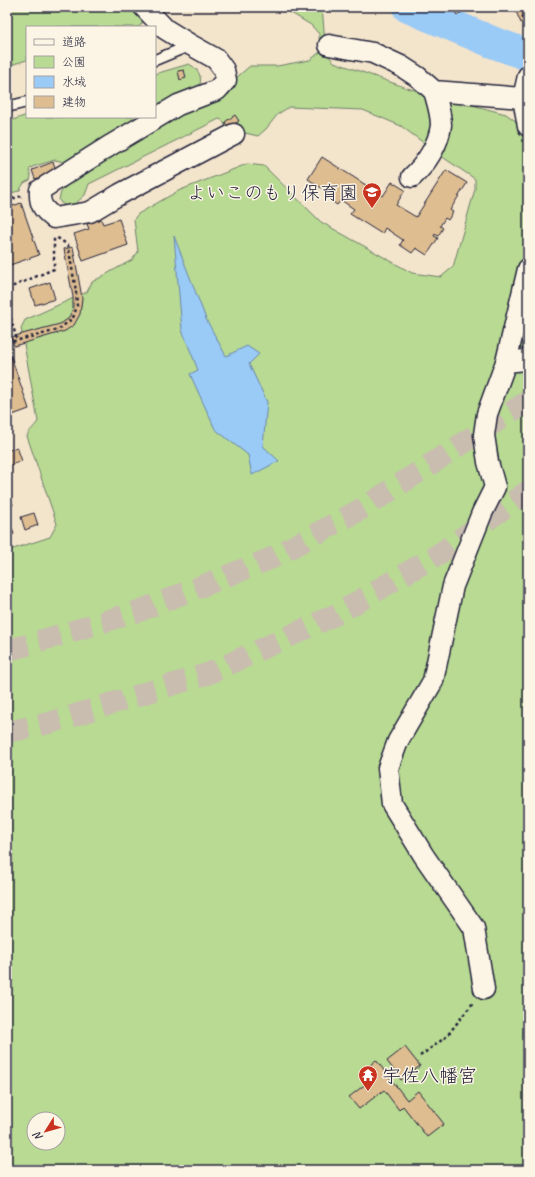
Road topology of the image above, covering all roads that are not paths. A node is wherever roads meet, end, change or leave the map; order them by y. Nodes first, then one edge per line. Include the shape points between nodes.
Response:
1 (144, 7) edge
2 (191, 45) junction
3 (329, 45) dead end
4 (156, 60) edge
5 (528, 76) edge
6 (434, 91) junction
7 (26, 102) edge
8 (7, 107) edge
9 (526, 114) edge
10 (234, 134) dead end
11 (412, 177) dead end
12 (528, 269) edge
13 (523, 316) edge
14 (528, 358) edge
15 (506, 362) junction
16 (484, 989) road end

1 - 2 street via 164,29
2 - 4 lane
2 - 10 street via 216,59 224,70 226,80 217,90 178,105 40,190 39,199 44,210 54,227 90,212
3 - 6 street via 373,53 418,76
5 - 9 street
6 - 9 street
6 - 11 street via 440,110 441,126 429,156
7 - 8 lane
12 - 13 street
13 - 15 street
14 - 15 street
15 - 16 street via 488,414 484,435 495,487 453,586 433,681 398,741 388,768 392,804 474,928

